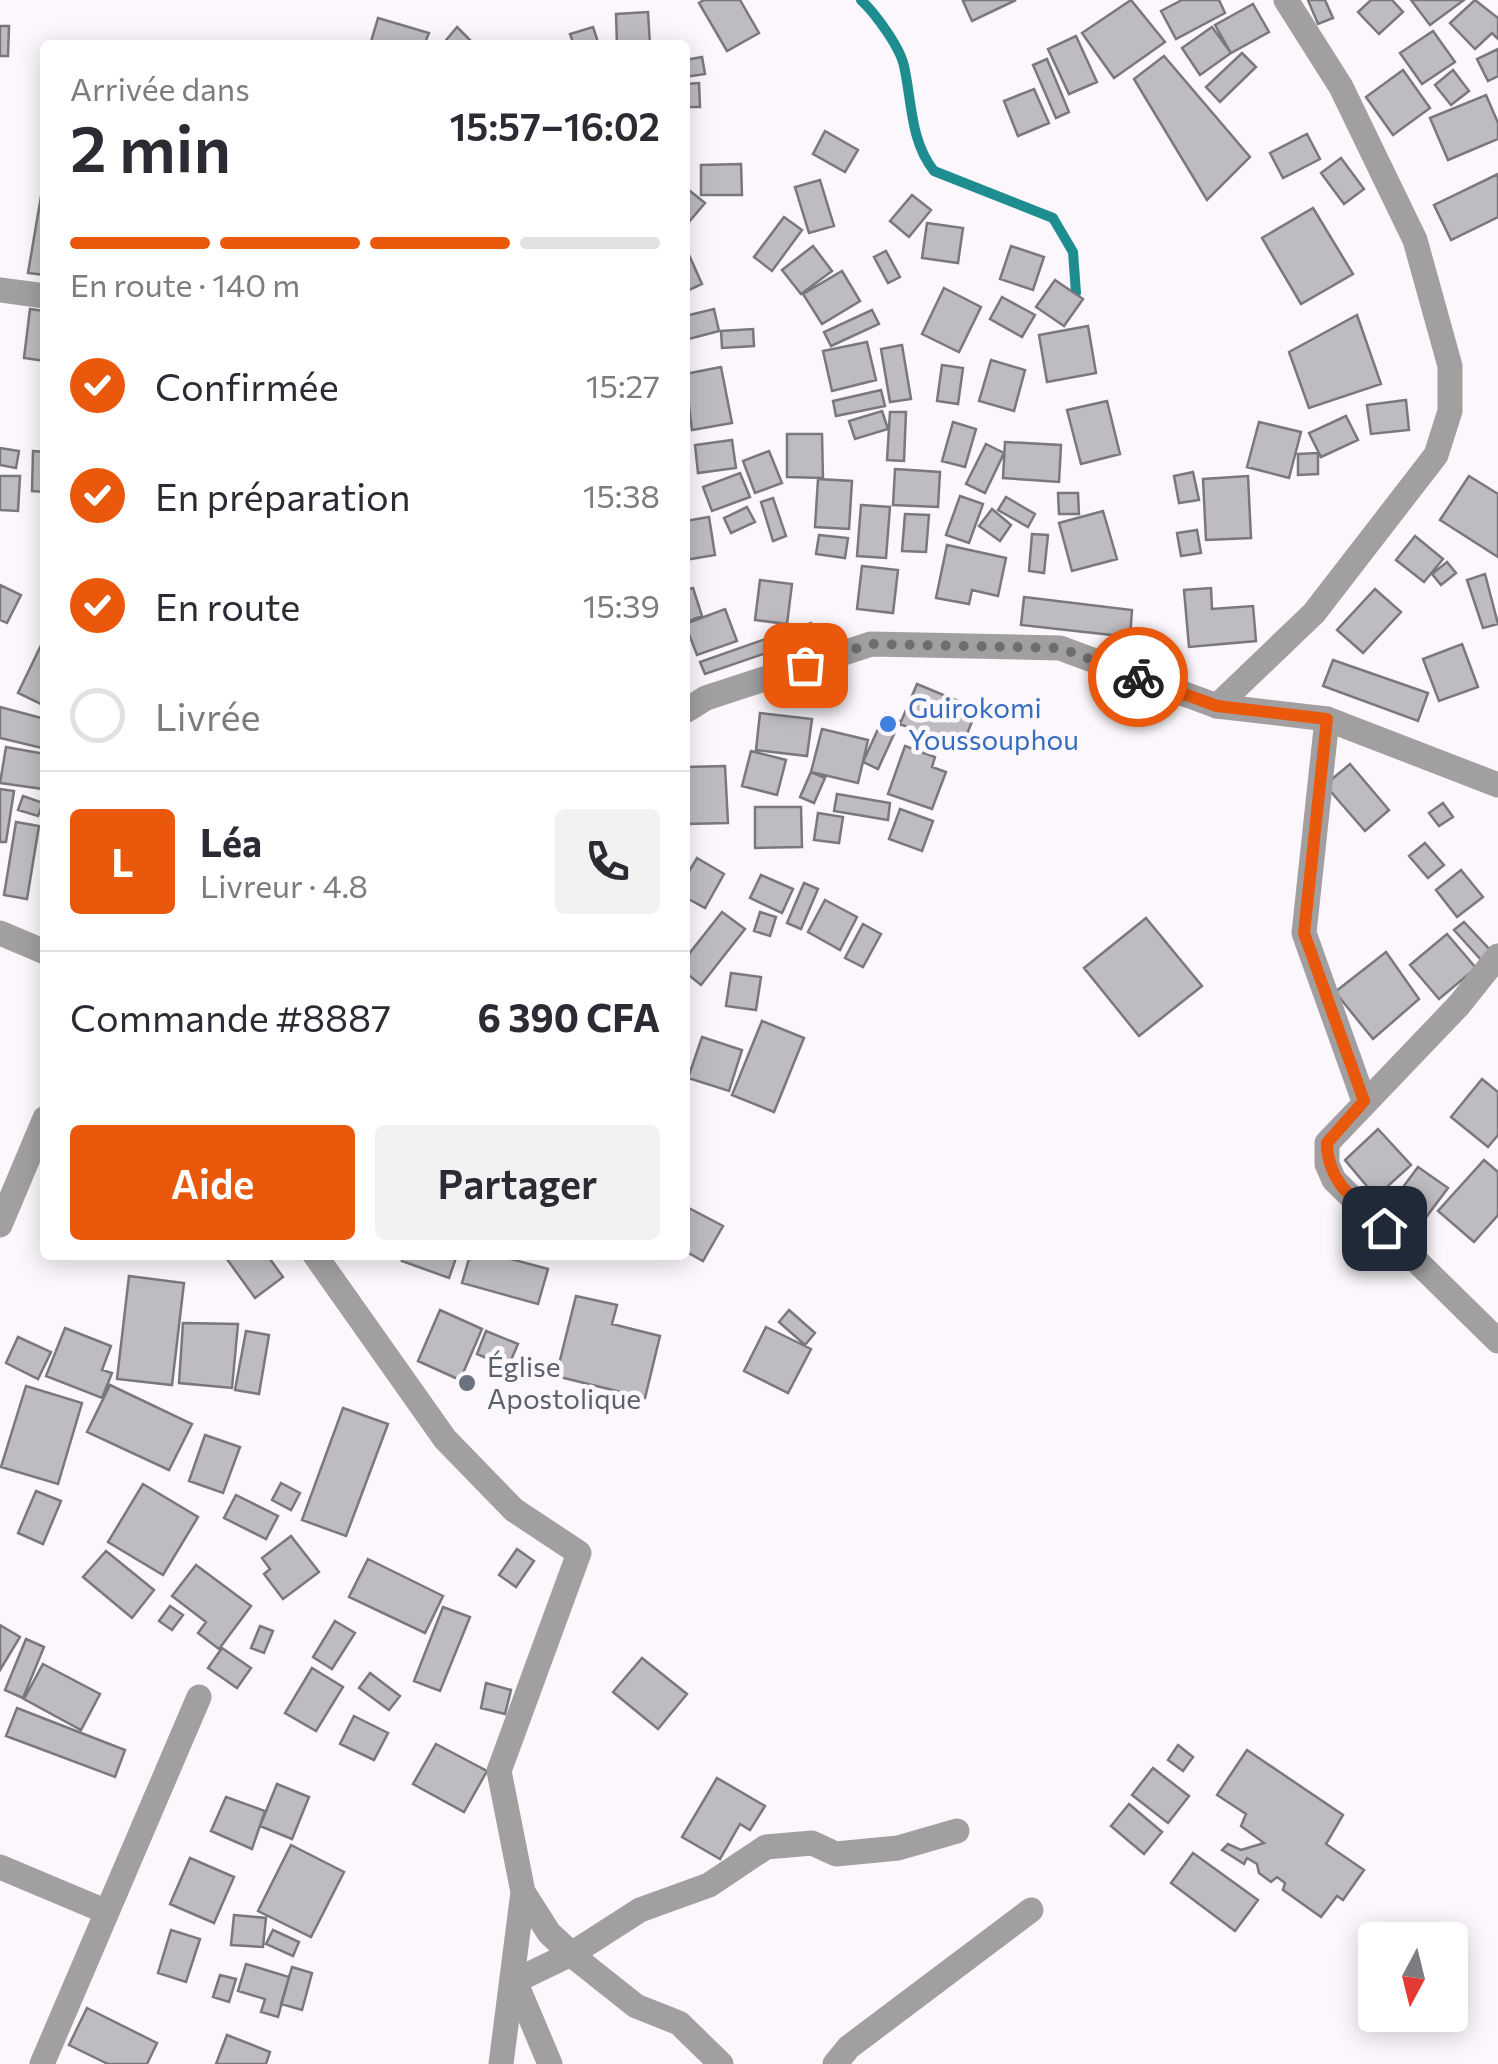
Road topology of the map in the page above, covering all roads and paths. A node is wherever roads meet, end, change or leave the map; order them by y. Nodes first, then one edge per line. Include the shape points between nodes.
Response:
1 (1286, 0) edge
2 (1, 286) edge
3 (40, 295) edge
4 (1217, 706) junction
5 (690, 707) edge
6 (1327, 719) junction
7 (1498, 785) edge
8 (0, 933) edge
9 (40, 950) edge
10 (1498, 956) edge
11 (1364, 1101) junction
12 (40, 1130) edge
13 (0, 1225) edge
14 (319, 1260) edge
15 (1498, 1340) edge
16 (199, 1697) dead end
17 (957, 1832) dead end
18 (0, 1867) edge
19 (523, 1892) junction
20 (1031, 1910) dead end
21 (107, 1912) junction
22 (572, 1953) junction
23 (42, 2064) edge
24 (500, 2064) edge
25 (550, 2064) edge
26 (721, 2064) edge
27 (835, 2064) edge

1 - 4 street via 1341,87 1415,240 1450,366 1450,411 1436,455 1314,613
2 - 3 street
4 - 5 street via 1060,648 870,644
4 - 6 street
6 - 7 street
6 - 11 street via 1304,933
8 - 9 street
10 - 11 street
11 - 15 street via 1327,1143 1334,1180
12 - 13 street
14 - 19 street via 445,1439 514,1510 580,1553 500,1770
16 - 21 street
17 - 22 street via 898,1848 836,1854 812,1843 766,1848 710,1885 640,1910
18 - 21 street
19 - 22 street via 549,1933
19 - 24 street
20 - 27 street
21 - 23 street
22 - 25 street via 515,1981
22 - 26 street via 636,2006 679,2024

